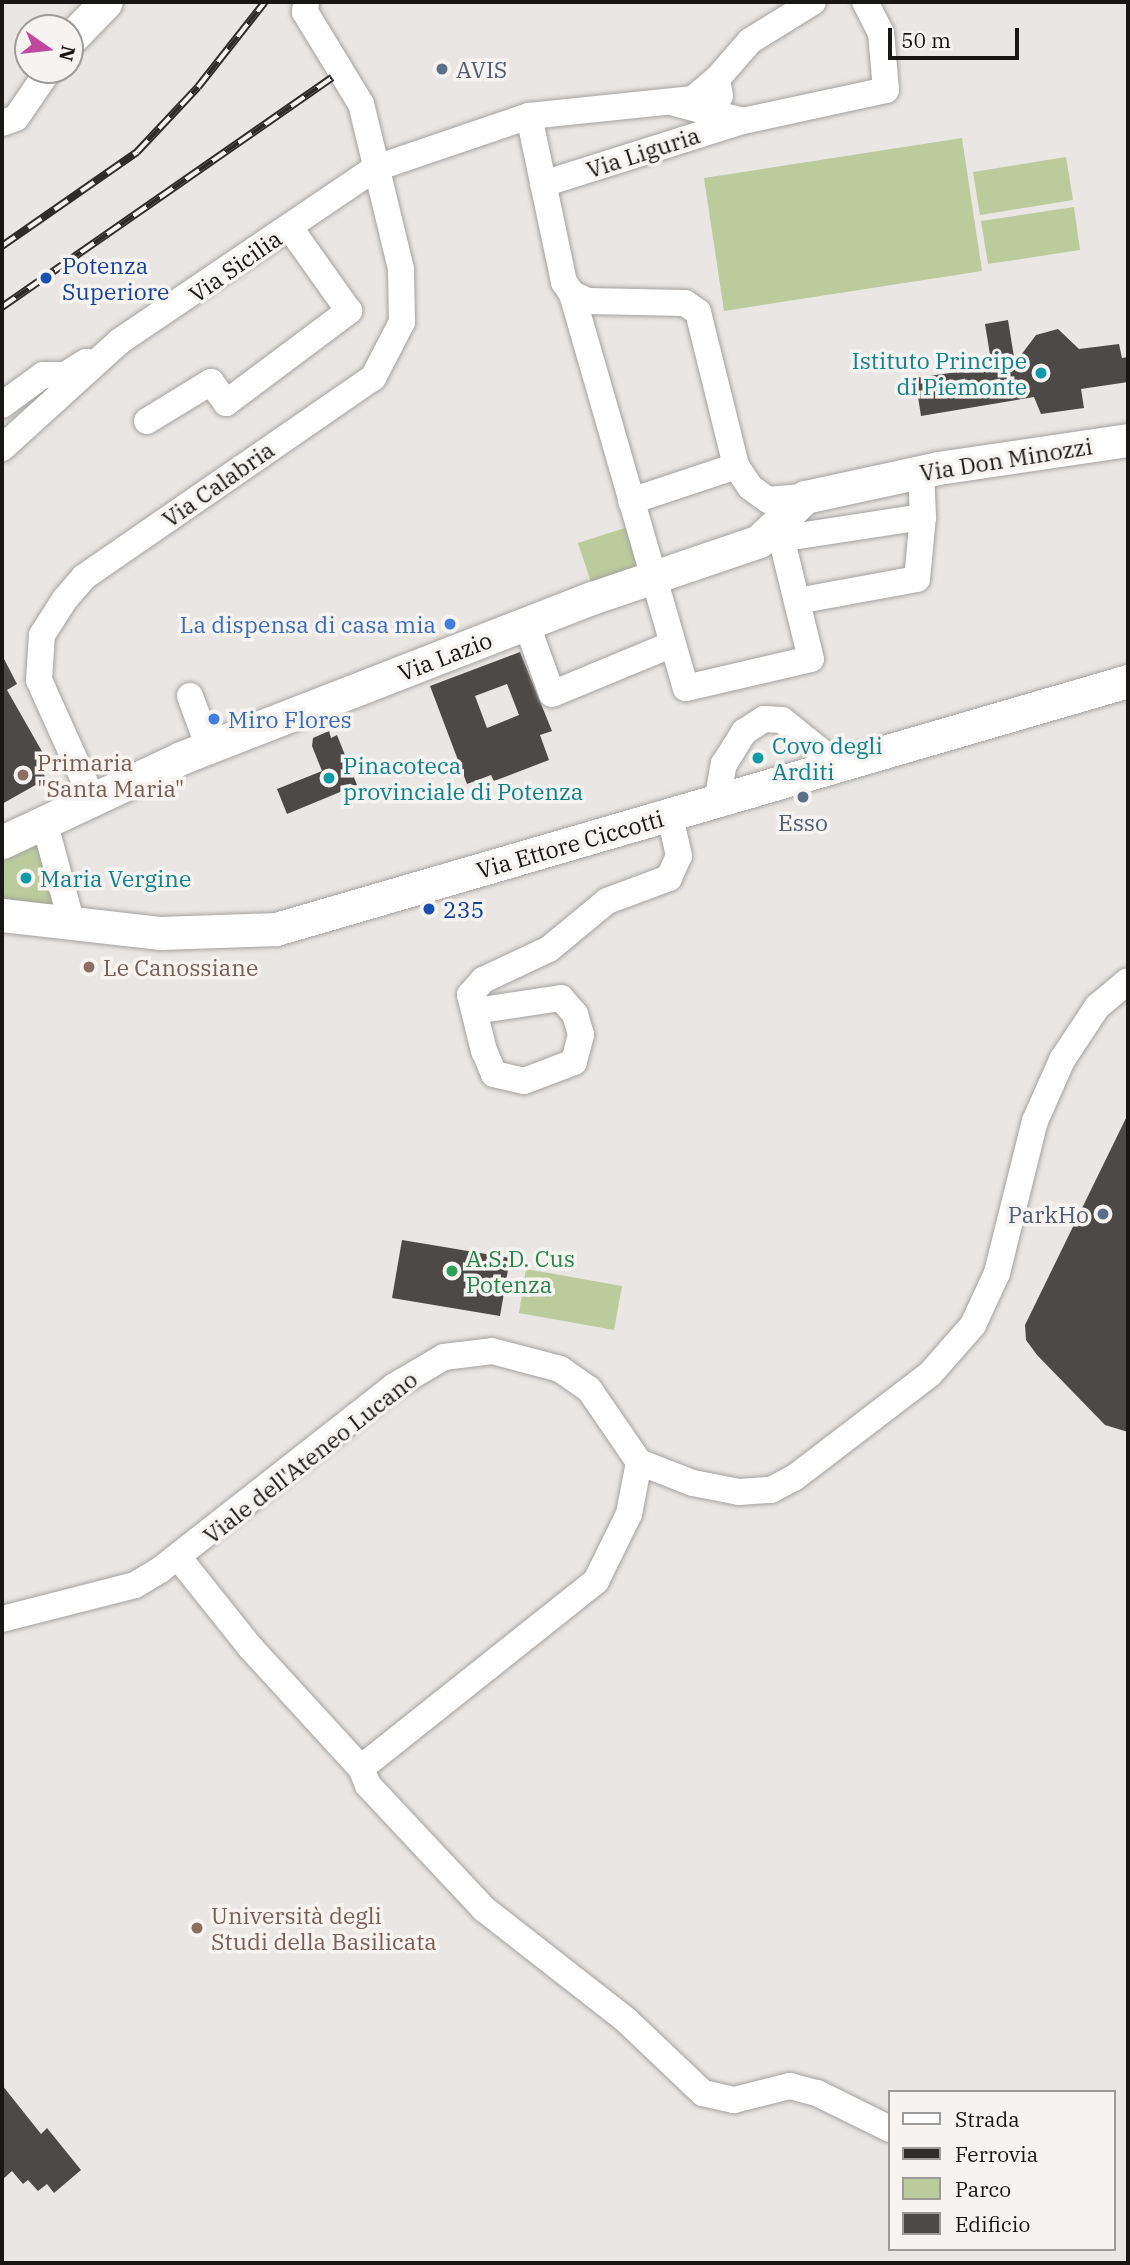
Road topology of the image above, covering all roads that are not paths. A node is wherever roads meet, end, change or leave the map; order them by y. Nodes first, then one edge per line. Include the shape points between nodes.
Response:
1 (106, 2) edge
2 (306, 2) edge
3 (813, 2) edge
4 (865, 2) edge
5 (84, 26) edge
6 (717, 79) junction
7 (38, 84) edge
8 (658, 99) junction
9 (528, 116) junction
10 (743, 121) junction
11 (6, 125) edge
12 (376, 168) junction
13 (543, 184) junction
14 (290, 228) junction
15 (568, 288) junction
16 (120, 341) junction
17 (2, 405) edge
18 (147, 421) dead end
19 (1128, 440) edge
20 (2, 448) edge
21 (736, 466) junction
22 (921, 472) junction
23 (805, 497) junction
24 (631, 501) junction
25 (923, 517) junction
26 (771, 541) junction
27 (653, 577) junction
28 (797, 601) junction
29 (527, 625) junction
30 (673, 644) junction
31 (1128, 681) edge
32 (190, 696) dead end
33 (209, 748) junction
34 (838, 765) junction
35 (92, 798) junction
36 (718, 802) junction
37 (670, 816) junction
38 (44, 821) junction
39 (2, 842) edge
40 (2, 915) edge
41 (72, 924) junction
42 (1128, 981) edge
43 (474, 1011) dead end
44 (639, 1462) junction
45 (179, 1558) junction
46 (2, 1619) edge
47 (361, 1768) junction
48 (888, 2128) edge

1 - 5 main road
2 - 12 street, Via Calabria via 305,12 361,104
3 - 6 street via 750,41
4 - 10 street, Via Liguria via 881,33 886,90
6 - 8 street via 693,99
6 - 10 street via 722,104
7 - 11 street
8 - 9 street, Via Sicilia
8 - 10 street
9 - 12 street, Via Sicilia
9 - 13 street
10 - 13 street, Via Liguria
12 - 14 street, Via Sicilia
12 - 35 street, Via Calabria via 401,269 402,322 373,378 85,577 42,635 39,680
13 - 15 street
14 - 16 street, Via Sicilia
14 - 18 street via 349,311 226,403 211,382
15 - 21 street via 588,301 685,303 698,312
15 - 24 street
16 - 17 street via 65,375 43,375
16 - 20 street, Via Sicilia
19 - 22 main road, Via Don Minozzi
21 - 23 street via 750,486 768,500
21 - 24 street
22 - 23 main road, Via Don Minozzi
22 - 25 street
23 - 26 main road, Via Lazio
24 - 27 street
25 - 26 street
25 - 28 street via 917,579
26 - 27 main road, Via Lazio
26 - 28 street
27 - 29 main road, Via Lazio
27 - 30 street
28 - 30 street via 811,659 686,688
29 - 30 street via 552,694
29 - 33 main road, Via Lazio
31 - 34 main road, Via Ettore Ciccotti
32 - 33 street
33 - 35 main road, Via Lazio
34 - 36 main road, Via Ettore Ciccotti
34 - 36 street via 782,720 764,719 744,732 724,764
35 - 38 main road, Via Lazio
36 - 37 main road, Via Ettore Ciccotti
37 - 41 main road, Via Ettore Ciccotti via 276,929 239,934 161,933
37 - 43 street via 679,856 669,878 607,901 549,949 483,980 470,995
38 - 39 main road, Via Lazio
38 - 41 street
40 - 41 main road, Via Ettore Ciccotti
42 - 44 street via 1097,1007 1062,1059 1035,1121 997,1273 973,1325 930,1374 771,1490 738,1492 693,1483
44 - 45 street, Viale dell'Ateneo Lucano via 589,1390 560,1369 492,1351 444,1357 393,1387
44 - 47 street via 629,1514 596,1581
45 - 46 street, Viale dell'Ateneo Lucano via 135,1585
45 - 47 street via 250,1647
47 - 48 street via 368,1786 484,1909 626,2020 703,2094 734,2100 790,2086 817,2093

